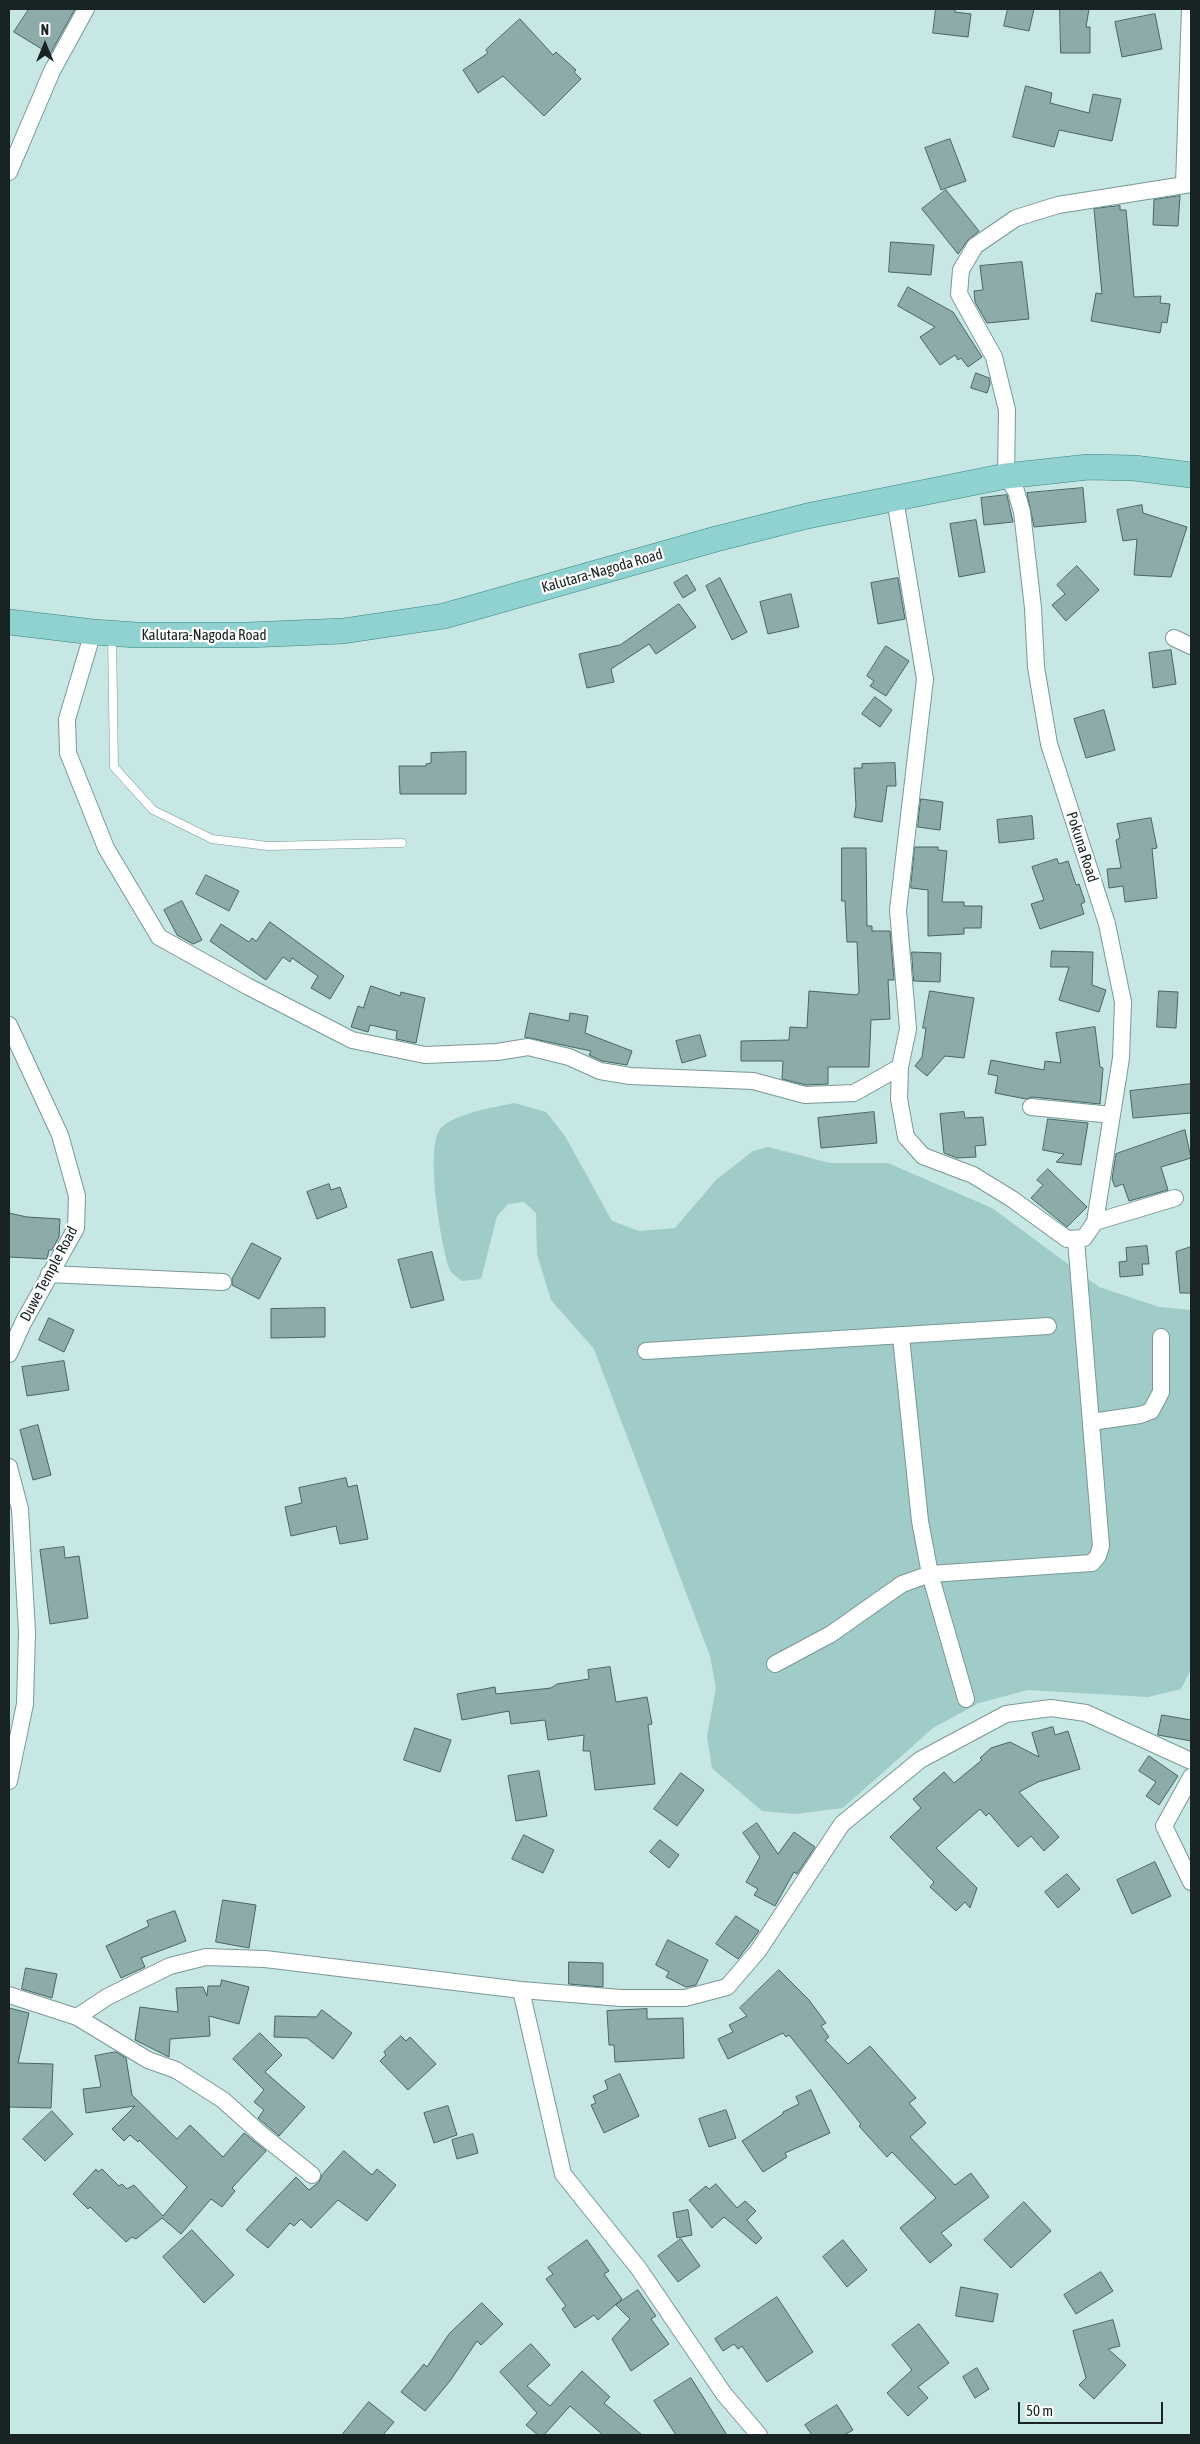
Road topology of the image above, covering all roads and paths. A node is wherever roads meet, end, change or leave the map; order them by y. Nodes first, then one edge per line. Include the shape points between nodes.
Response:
1 (86, 9) edge
2 (1190, 9) edge
3 (9, 172) edge
4 (1188, 184) edge
5 (1191, 475) edge
6 (1006, 476) junction
7 (895, 499) junction
8 (9, 622) edge
9 (102, 633) junction
10 (1174, 638) dead end
11 (1191, 646) edge
12 (402, 843) dead end
13 (9, 1025) edge
14 (900, 1067) junction
15 (1031, 1107) dead end
16 (1112, 1116) junction
17 (1175, 1198) dead end
18 (1095, 1222) junction
19 (1076, 1240) junction
20 (49, 1274) junction
21 (222, 1282) dead end
22 (1048, 1326) dead end
23 (901, 1337) junction
24 (1161, 1337) dead end
25 (646, 1351) dead end
26 (9, 1354) edge
27 (1091, 1422) junction
28 (9, 1467) edge
29 (930, 1574) junction
30 (776, 1664) dead end
31 (966, 1699) dead end
32 (1191, 1761) edge
33 (1191, 1777) edge
34 (9, 1781) edge
35 (1191, 1882) edge
36 (521, 1990) junction
37 (9, 1995) edge
38 (77, 2017) junction
39 (312, 2175) dead end
40 (759, 2435) edge

1 - 3 street via 52,71
2 - 4 street
4 - 6 street via 1058,205 1016,218 975,246 961,270 959,294 994,357 1007,410
5 - 6 main road, Kalutara-Nagoda Road via 1134,468 1088,467
6 - 7 main road, Kalutara-Nagoda Road
6 - 16 street, Pokuna Road via 1016,491 1022,512 1036,667 1049,744 1107,924 1123,1002 1121,1058
7 - 9 main road, Kalutara-Nagoda Road via 807,516 716,539 444,616 343,631 248,635
7 - 14 street via 926,679 898,910 908,1029
8 - 9 main road, Kalutara-Nagoda Road
9 - 12 lane via 114,767 153,810 212,839 268,846
9 - 14 street via 67,719 68,753 106,848 159,937 247,986 352,1040 425,1055 497,1052 528,1047 569,1057 600,1071 630,1076 753,1081 805,1095 854,1093
10 - 11 street
13 - 20 street, Duwe Temple Road via 60,1135 77,1196 76,1228
14 - 19 street via 899,1099 906,1137 923,1156 973,1175 1066,1239
15 - 16 street
16 - 18 street, Pokuna Road
17 - 18 street
18 - 19 street via 1084,1238
19 - 27 street
20 - 21 street
20 - 26 street, Duwe Temple Road
22 - 23 street
23 - 25 street
23 - 29 street via 920,1521
24 - 27 street via 1161,1392 1151,1411
27 - 29 street via 1102,1546 1092,1563
28 - 34 street via 20,1509 27,1632 25,1704
29 - 30 street via 902,1584 831,1634
29 - 31 street
32 - 36 street via 1086,1713 1050,1708 1006,1714 920,1760 842,1824 758,1951 727,1987 685,1998 621,1998
33 - 35 street via 1164,1826
36 - 38 street via 264,1959 206,1957 170,1966 107,1997
36 - 40 street via 563,2174 639,2270 724,2394
37 - 38 street
38 - 39 street via 148,2060 176,2070 224,2100 262,2136

